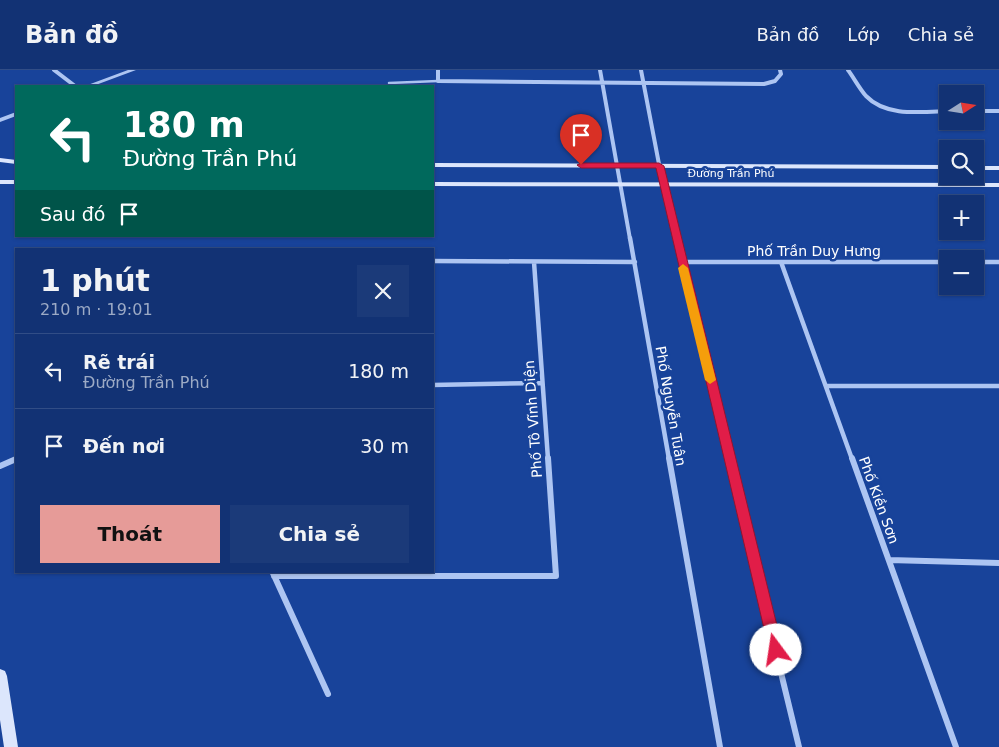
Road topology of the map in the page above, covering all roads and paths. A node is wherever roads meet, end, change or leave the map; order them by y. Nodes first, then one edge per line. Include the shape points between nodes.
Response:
1 (54, 70) edge
2 (133, 70) edge
3 (438, 70) edge
4 (600, 70) edge
5 (642, 70) edge
6 (780, 70) edge
7 (848, 70) edge
8 (438, 81) junction
9 (389, 83) dead end
10 (603, 83) junction
11 (645, 83) junction
12 (74, 85) edge
13 (91, 85) edge
14 (939, 111) edge
15 (984, 111) edge
16 (999, 111) edge
17 (15, 114) edge
18 (0, 120) edge
19 (0, 160) edge
20 (15, 162) edge
21 (434, 165) edge
22 (618, 166) junction
23 (659, 166) junction
24 (939, 168) edge
25 (984, 168) edge
26 (999, 168) edge
27 (0, 182) edge
28 (15, 182) edge
29 (434, 184) edge
30 (621, 184) junction
31 (663, 184) junction
32 (999, 185) edge
33 (434, 261) edge
34 (534, 262) junction
35 (635, 262) junction
36 (682, 262) junction
37 (781, 262) junction
38 (939, 262) edge
39 (984, 262) edge
40 (999, 262) edge
41 (542, 383) junction
42 (434, 385) edge
43 (826, 386) junction
44 (999, 386) edge
45 (15, 459) edge
46 (0, 466) edge
47 (888, 560) junction
48 (999, 563) edge
49 (273, 574) edge
50 (0, 676) edge
51 (328, 694) dead end
52 (12, 747) edge
53 (720, 747) edge
54 (799, 747) edge
55 (956, 747) edge

1 - 12 street
2 - 13 street
3 - 8 street
4 - 10 street, Phố Nguyễn Tuân
5 - 11 street
6 - 11 street via 781,74 775,81 764,84
7 - 14 street via 867,97 881,106 900,111
8 - 9 lane
8 - 10 street
10 - 11 street
10 - 22 street, Phố Nguyễn Tuân
11 - 23 street
15 - 16 street
17 - 18 street
19 - 20 main road
21 - 22 main road, Đường Trần Phú
22 - 23 main road, Đường Trần Phú
22 - 30 street, Phố Nguyễn Tuân
23 - 24 main road, Đường Trần Phú
23 - 31 street
25 - 26 main road
27 - 28 main road
29 - 30 main road, Đường Trần Phú
30 - 31 main road, Đường Trần Phú
30 - 35 street, Phố Nguyễn Tuân
31 - 32 main road, Đường Trần Phú
31 - 36 street
33 - 34 street
34 - 35 street
34 - 41 street, Phố Tô Vĩnh Diện
35 - 53 street, Phố Nguyễn Tuân
36 - 37 street, Phố Trần Duy Hưng
36 - 54 street
37 - 38 street, Phố Trần Duy Hưng
37 - 43 street, Phố Kiền Sơn
39 - 40 street
41 - 42 street
41 - 49 street, Phố Tô Vĩnh Diện via 556,576
43 - 44 street
43 - 47 street, Phố Kiền Sơn
45 - 46 street
47 - 48 street
47 - 55 street, Phố Kiền Sơn
49 - 51 street
50 - 52 main road

